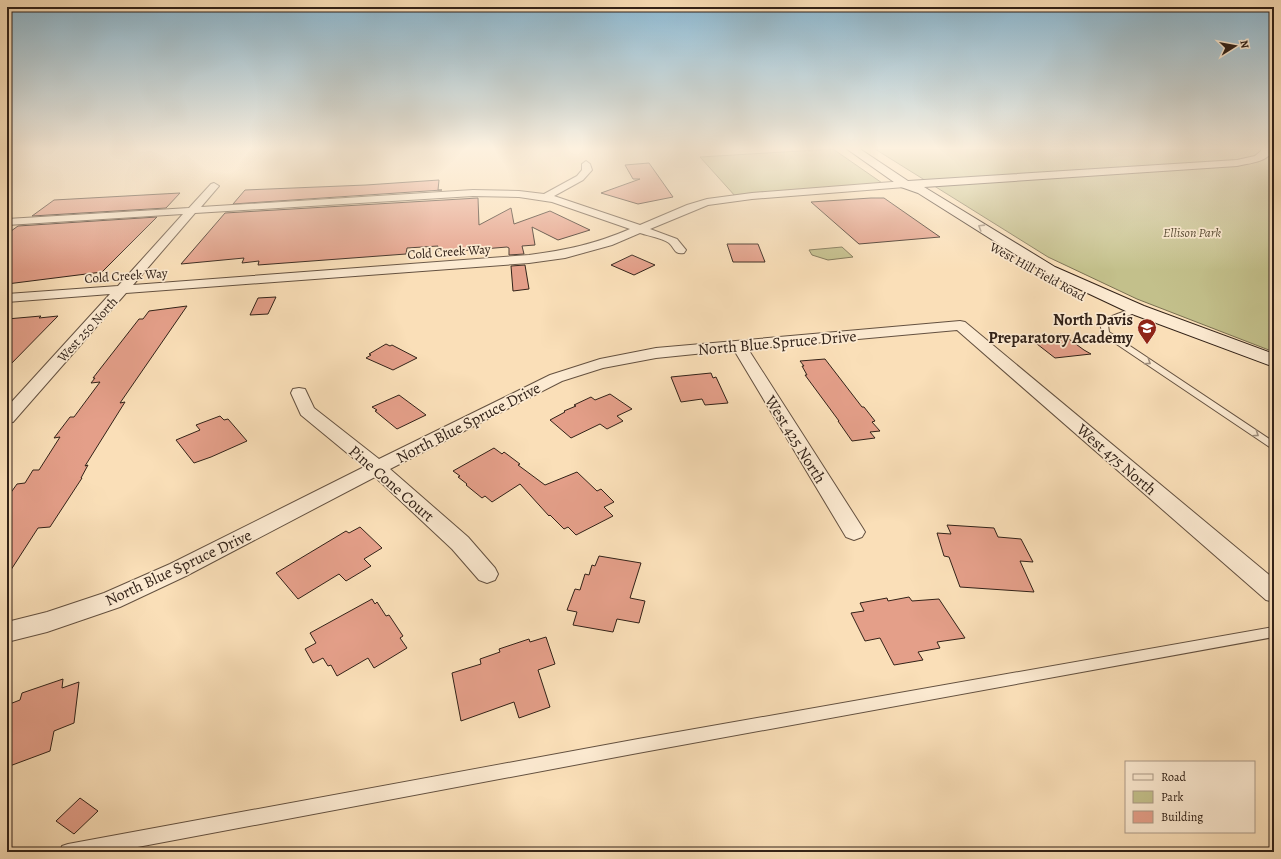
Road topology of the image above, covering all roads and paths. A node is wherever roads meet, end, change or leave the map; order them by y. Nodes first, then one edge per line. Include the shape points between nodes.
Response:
1 (211, 189) edge
2 (560, 189) edge
3 (834, 189) edge
4 (907, 189) edge
5 (546, 197) junction
6 (192, 210) junction
7 (7, 222) edge
8 (640, 230) junction
9 (680, 250) dead end
10 (123, 289) junction
11 (7, 298) edge
12 (1130, 312) junction
13 (960, 324) joint
14 (739, 346) junction
15 (1274, 361) edge
16 (1274, 370) edge
17 (299, 393) dead end
18 (10, 411) edge
19 (1274, 446) edge
20 (377, 468) junction
21 (854, 532) dead end
22 (487, 574) dead end
23 (1274, 593) edge
24 (7, 632) edge
25 (1274, 632) edge
26 (68, 852) edge

1 - 6 street, West 250 North
2 - 5 street
3 - 8 street, Cold Creek Way via 727,198 691,207
4 - 12 main road, West Hill Field Road via 968,231 1031,269
5 - 6 street via 473,193
5 - 8 street
6 - 7 street
6 - 10 street, West 250 North
8 - 9 street via 673,241
8 - 10 street, Cold Creek Way via 586,249 529,259
10 - 11 street, Cold Creek Way
10 - 18 street, West 250 North
12 - 15 main road, West Hill Field Road
12 - 16 main road, West Hill Field Road
12 -> 19 lane via 1104,324 1106,333
13 - 14 street, North Blue Spruce Drive
13 - 23 street, West 475 North
14 - 20 street, North Blue Spruce Drive via 656,353 600,364 556,378
14 - 21 street, West 425 North
17 - 20 street, Pine Cone Court via 307,411
20 - 22 street, Pine Cone Court via 460,543
20 - 24 street, North Blue Spruce Drive via 178,570 112,600 47,622
25 - 26 lane

